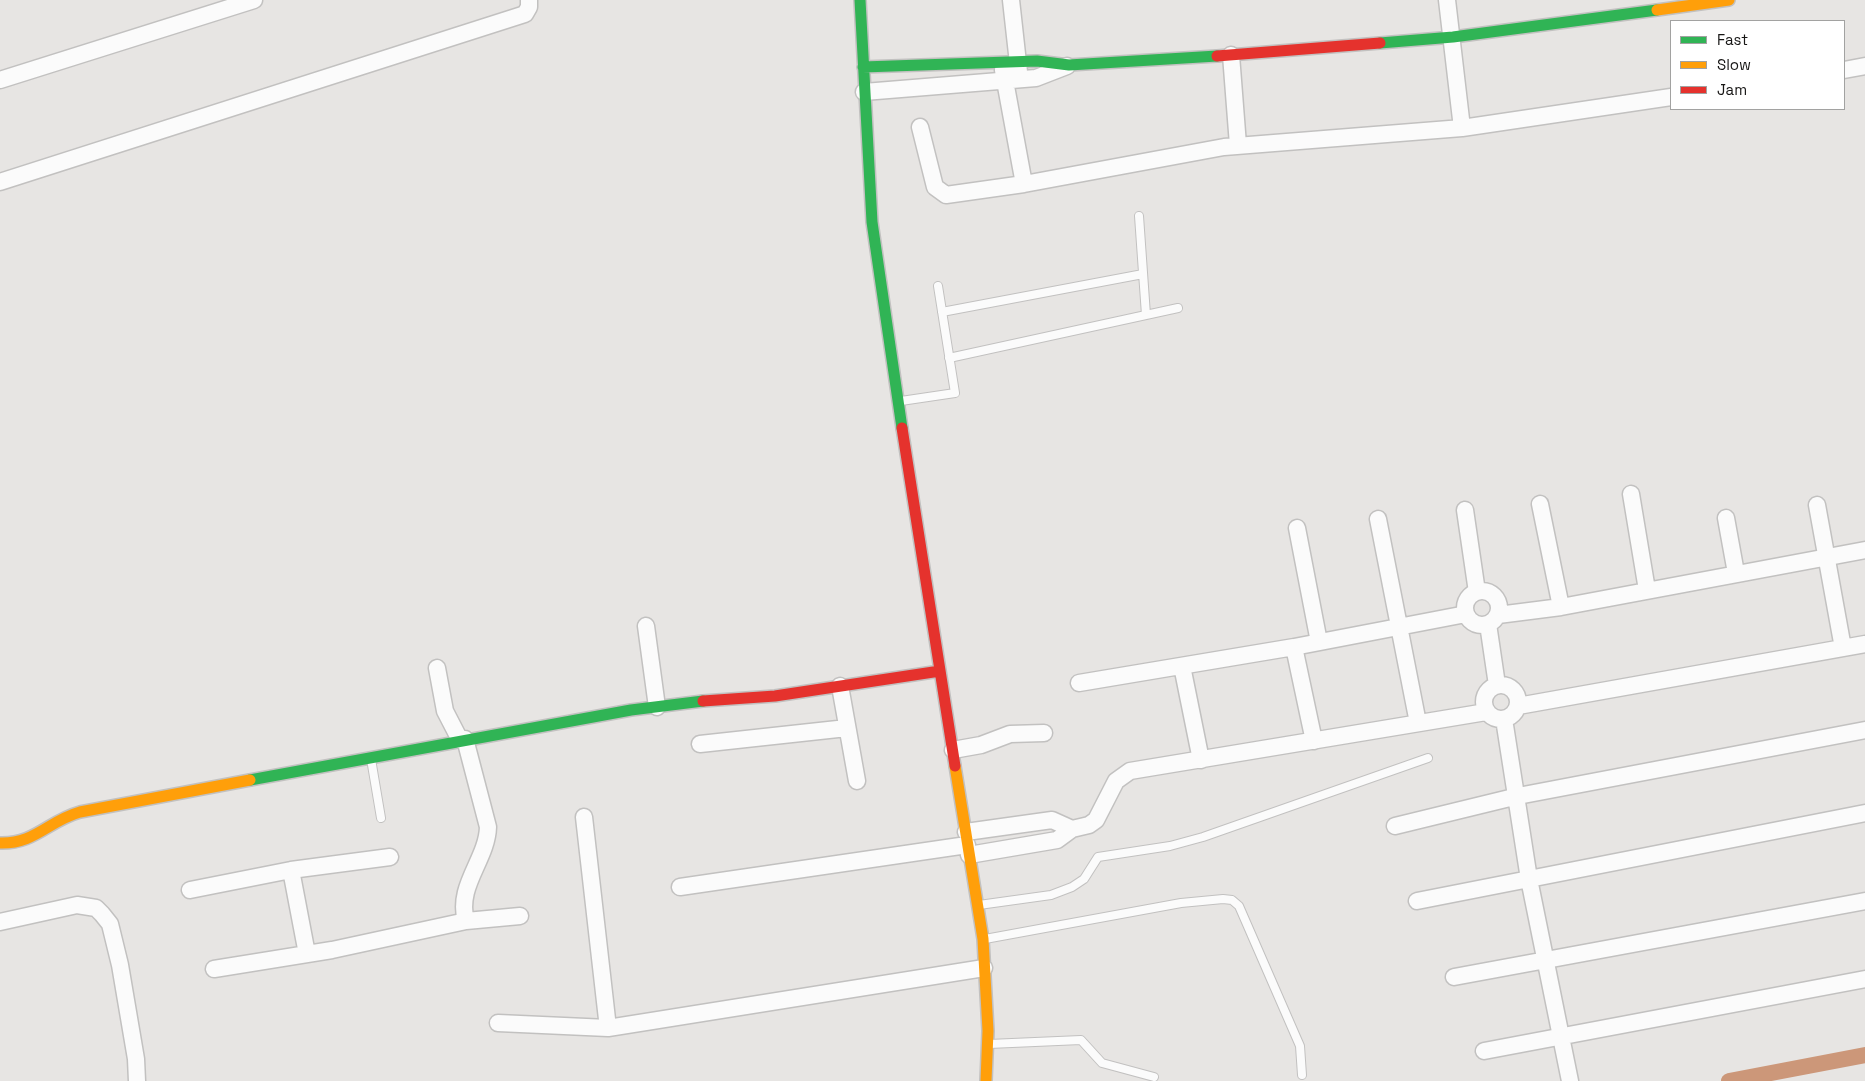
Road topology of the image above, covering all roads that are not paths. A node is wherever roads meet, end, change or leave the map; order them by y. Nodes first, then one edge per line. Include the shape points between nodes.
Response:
1 (254, 0) edge
2 (529, 0) edge
3 (860, 0) edge
4 (1011, 0) edge
5 (1447, 0) edge
6 (1729, 0) edge
7 (1453, 38) junction
8 (1231, 55) junction
9 (1009, 62) junction
10 (917, 65) junction
11 (1069, 65) junction
12 (1865, 66) edge
13 (863, 68) junction
14 (1845, 70) edge
15 (0, 80) edge
16 (1012, 80) junction
17 (920, 87) junction
18 (864, 92) junction
19 (1670, 96) edge
20 (920, 127) dead end
21 (1462, 128) junction
22 (1238, 145) junction
23 (0, 182) edge
24 (1024, 184) junction
25 (1139, 216) dead end
26 (1143, 274) junction
27 (938, 286) dead end
28 (1178, 308) dead end
29 (942, 312) junction
30 (1146, 315) junction
31 (949, 358) junction
32 (899, 402) junction
33 (1631, 494) dead end
34 (1540, 504) dead end
35 (1817, 505) dead end
36 (1465, 510) dead end
37 (1726, 518) dead end
38 (1378, 520) dead end
39 (1297, 528) dead end
40 (1865, 550) edge
41 (1825, 556) junction
42 (1736, 573) junction
43 (1648, 590) junction
44 (1477, 592) junction
45 (1561, 606) junction
46 (1466, 614) junction
47 (1493, 619) junction
48 (646, 626) dead end
49 (1399, 626) junction
50 (1319, 642) junction
51 (1865, 644) edge
52 (1294, 647) junction
53 (1843, 648) junction
54 (1182, 666) junction
55 (437, 668) dead end
56 (940, 671) junction
57 (1079, 683) dead end
58 (840, 686) junction
59 (1497, 686) junction
60 (1518, 706) junction
61 (657, 707) junction
62 (1486, 712) junction
63 (1504, 720) junction
64 (1418, 723) junction
65 (847, 728) junction
66 (1865, 730) edge
67 (1044, 733) dead end
68 (462, 740) junction
69 (1314, 741) junction
70 (700, 744) dead end
71 (953, 750) junction
72 (371, 757) junction
73 (1428, 758) dead end
74 (1201, 760) junction
75 (857, 782) dead end
76 (1518, 796) junction
77 (1865, 813) edge
78 (584, 817) dead end
79 (381, 818) dead end
80 (1395, 826) dead end
81 (1072, 829) junction
82 (0, 843) edge
83 (967, 844) junction
84 (390, 857) dead end
85 (291, 870) junction
86 (1529, 879) junction
87 (680, 887) dead end
88 (190, 890) dead end
89 (1417, 901) dead end
90 (1865, 901) edge
91 (977, 905) junction
92 (520, 916) dead end
93 (466, 921) junction
94 (0, 922) edge
95 (983, 939) junction
96 (307, 954) junction
97 (1546, 961) junction
98 (984, 968) junction
99 (214, 970) dead end
100 (1454, 977) dead end
101 (1865, 980) edge
102 (498, 1023) dead end
103 (608, 1028) junction
104 (1561, 1035) junction
105 (987, 1044) junction
106 (1484, 1051) dead end
107 (1302, 1075) dead end
108 (1154, 1077) dead end
109 (137, 1081) edge
110 (986, 1081) edge
111 (1570, 1081) edge

1 - 15 street
2 - 23 street via 525,14
3 - 13 street
4 - 9 street
5 - 7 street
6 - 7 street
7 - 8 street
7 - 21 street
8 - 11 street
8 - 22 street
9 - 10 street
9 - 11 street
9 - 16 street
10 - 13 street
10 - 17 street
11 - 16 street via 1036,78
12 - 14 street
13 - 18 street
16 - 17 street
16 - 24 street
17 - 18 street
18 - 32 street via 872,222
19 - 21 street
20 - 24 street via 935,187 940,192 957,194
21 - 22 street
22 - 24 street
25 - 26 lane
26 - 29 lane
26 - 30 lane
27 - 29 lane
28 - 30 lane
29 - 31 lane
30 - 31 lane
31 - 32 lane via 955,393
32 - 56 street
33 - 43 street
34 - 45 street
35 - 41 street
36 - 44 street
37 - 42 street
38 - 49 street
39 - 50 street
40 - 41 street
41 - 42 street
41 - 53 street
42 - 43 street
43 - 45 street
44 - 46 street via 1466,603
44 - 47 street via 1488,592 1496,598 1499,608
45 - 47 street
46 - 47 street via 1477,625
46 - 49 street
47 - 59 street
48 - 61 street
49 - 50 street
49 - 64 street
50 - 52 street
51 - 53 street
52 - 54 street
52 - 69 street
53 - 60 street
54 - 57 street
54 - 74 street
55 - 68 street via 446,711
56 - 58 street
56 - 71 street
58 - 61 street via 775,696
58 - 65 street
59 - 60 street via 1504,685 1515,692
59 - 62 street via 1486,693
60 - 63 street
61 - 68 street
62 - 63 street via 1491,717
62 - 64 street
63 - 76 street
64 - 69 street
65 - 70 street
65 - 75 street
66 - 76 street
67 - 71 street via 1010,734 981,745
68 - 72 street
68 - 93 street via 488,827 487,839 464,896
69 - 74 street
71 - 83 street
72 - 79 lane
72 - 82 street via 80,812 62,817 32,839 14,844
73 - 91 lane via 1204,837 1170,846 1103,856 1094,861 1080,883 1052,895
74 - 81 street via 1140,769 1122,775 1096,820
76 - 80 street
76 - 86 street
77 - 86 street
78 - 103 street
81 - 83 street via 1057,840
81 - 83 street via 1052,820
83 - 87 street
83 - 91 street
84 - 85 street
85 - 88 street
85 - 96 street
86 - 89 street
86 - 97 street
90 - 97 street
91 - 95 street
92 - 93 street
93 - 96 street
94 - 109 street via 77,905 96,908 102,914 110,924 120,965
95 - 98 street
95 - 107 lane via 1181,903 1215,898 1232,900 1239,906 1300,1046
96 - 99 street
97 - 100 street
97 - 104 street
98 - 103 street
98 - 105 street
101 - 104 street
102 - 103 street
104 - 106 street
104 - 111 street
105 - 108 lane via 1081,1040 1102,1063
105 - 110 street

